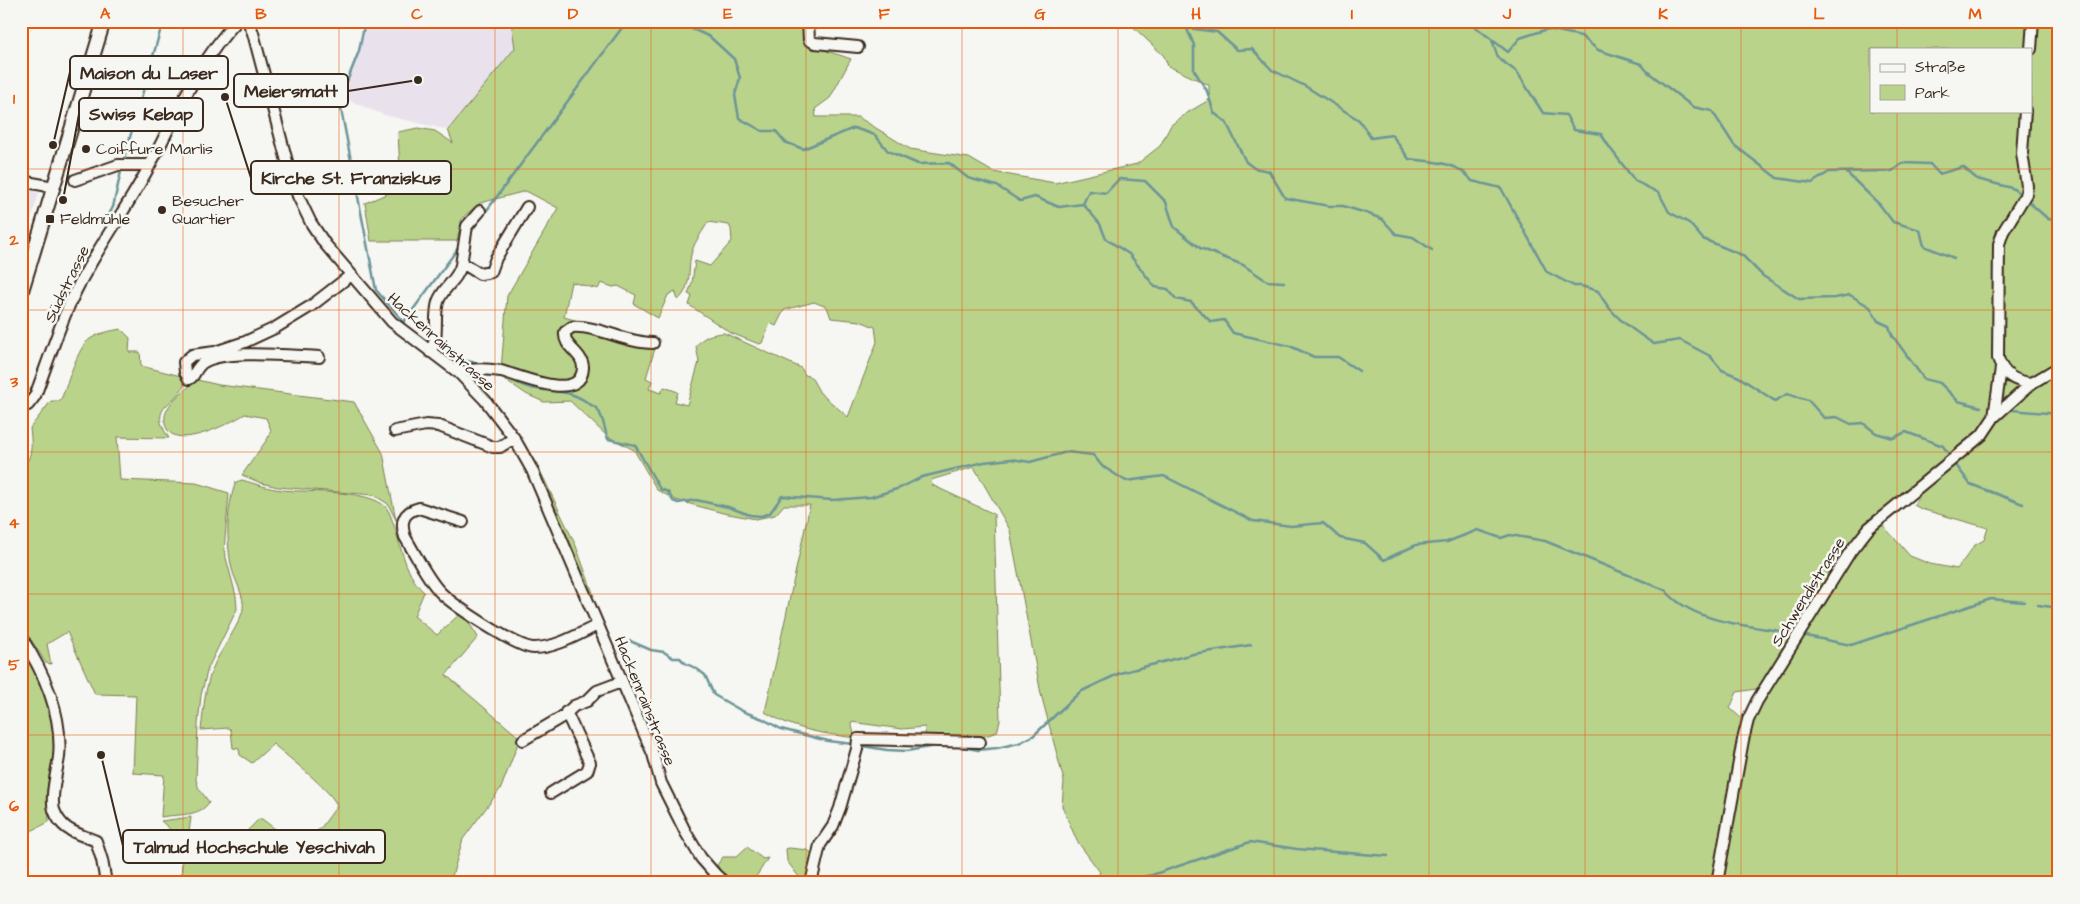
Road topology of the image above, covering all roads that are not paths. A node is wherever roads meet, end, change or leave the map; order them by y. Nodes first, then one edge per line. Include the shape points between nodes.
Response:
1 (104, 21) edge
2 (237, 21) edge
3 (248, 21) edge
4 (808, 21) edge
5 (2033, 21) edge
6 (858, 47) dead end
7 (2030, 48) edge
8 (2025, 112) edge
9 (150, 165) junction
10 (75, 180) dead end
11 (21, 181) edge
12 (54, 187) junction
13 (527, 206) dead end
14 (480, 211) dead end
15 (461, 265) junction
16 (351, 275) junction
17 (21, 294) edge
18 (653, 343) dead end
19 (430, 352) junction
20 (319, 357) dead end
21 (2059, 367) edge
22 (2001, 368) junction
23 (459, 373) junction
24 (2032, 383) junction
25 (21, 407) edge
26 (1994, 417) junction
27 (395, 431) dead end
28 (514, 438) junction
29 (463, 522) dead end
30 (598, 625) junction
31 (21, 637) edge
32 (621, 682) junction
33 (566, 712) junction
34 (523, 740) dead end
35 (980, 742) dead end
36 (551, 793) dead end
37 (106, 883) edge
38 (725, 883) edge
39 (811, 883) edge
40 (1717, 883) edge

1 - 12 main road
2 - 9 street, Südstrasse via 207,57
3 - 16 street, Hackenrainstrasse via 298,196 325,244
4 - 6 street via 810,40 815,43
5 - 7 street
8 - 22 street via 2022,153 2026,194 1999,244 1998,358
9 - 10 street via 121,165
9 - 25 street, Südstrasse via 86,270 35,396 28,405
11 - 12 street
12 - 17 main road
13 - 15 street via 491,272 480,274
14 - 15 street via 467,226
15 - 19 street via 438,301 436,340
16 - 19 street, Hackenrainstrasse via 392,322
16 - 20 street via 301,313 275,328 238,345 201,356 192,355 183,367 189,378 203,362 217,358 255,354
18 - 23 street via 628,341 572,327 565,332 564,338 578,355 583,368 581,376 569,385 544,385 500,371 465,370
19 - 23 street, Hackenrainstrasse
21 - 24 street, Schwendistrasse
22 - 24 street via 2020,382
22 - 26 street
23 - 28 street, Hackenrainstrasse
24 - 26 street, Schwendistrasse
26 - 40 street, Schwendistrasse via 1982,435 1869,528 1850,552 1757,702 1743,740
27 - 28 street via 439,426 493,447 500,447
28 - 30 street, Hackenrainstrasse via 532,470
29 - 30 street via 425,508 406,513 403,520 406,537 442,593 507,639 532,648 558,642
30 - 32 street, Hackenrainstrasse
31 - 37 street via 55,706 59,754 54,810 68,829 96,840
32 - 33 street via 597,691 587,701
32 - 38 street, Hackenrainstrasse via 653,754 661,783 686,834 701,858
33 - 34 street
33 - 36 street via 590,763 587,771
35 - 39 street via 858,739 840,808 820,845

